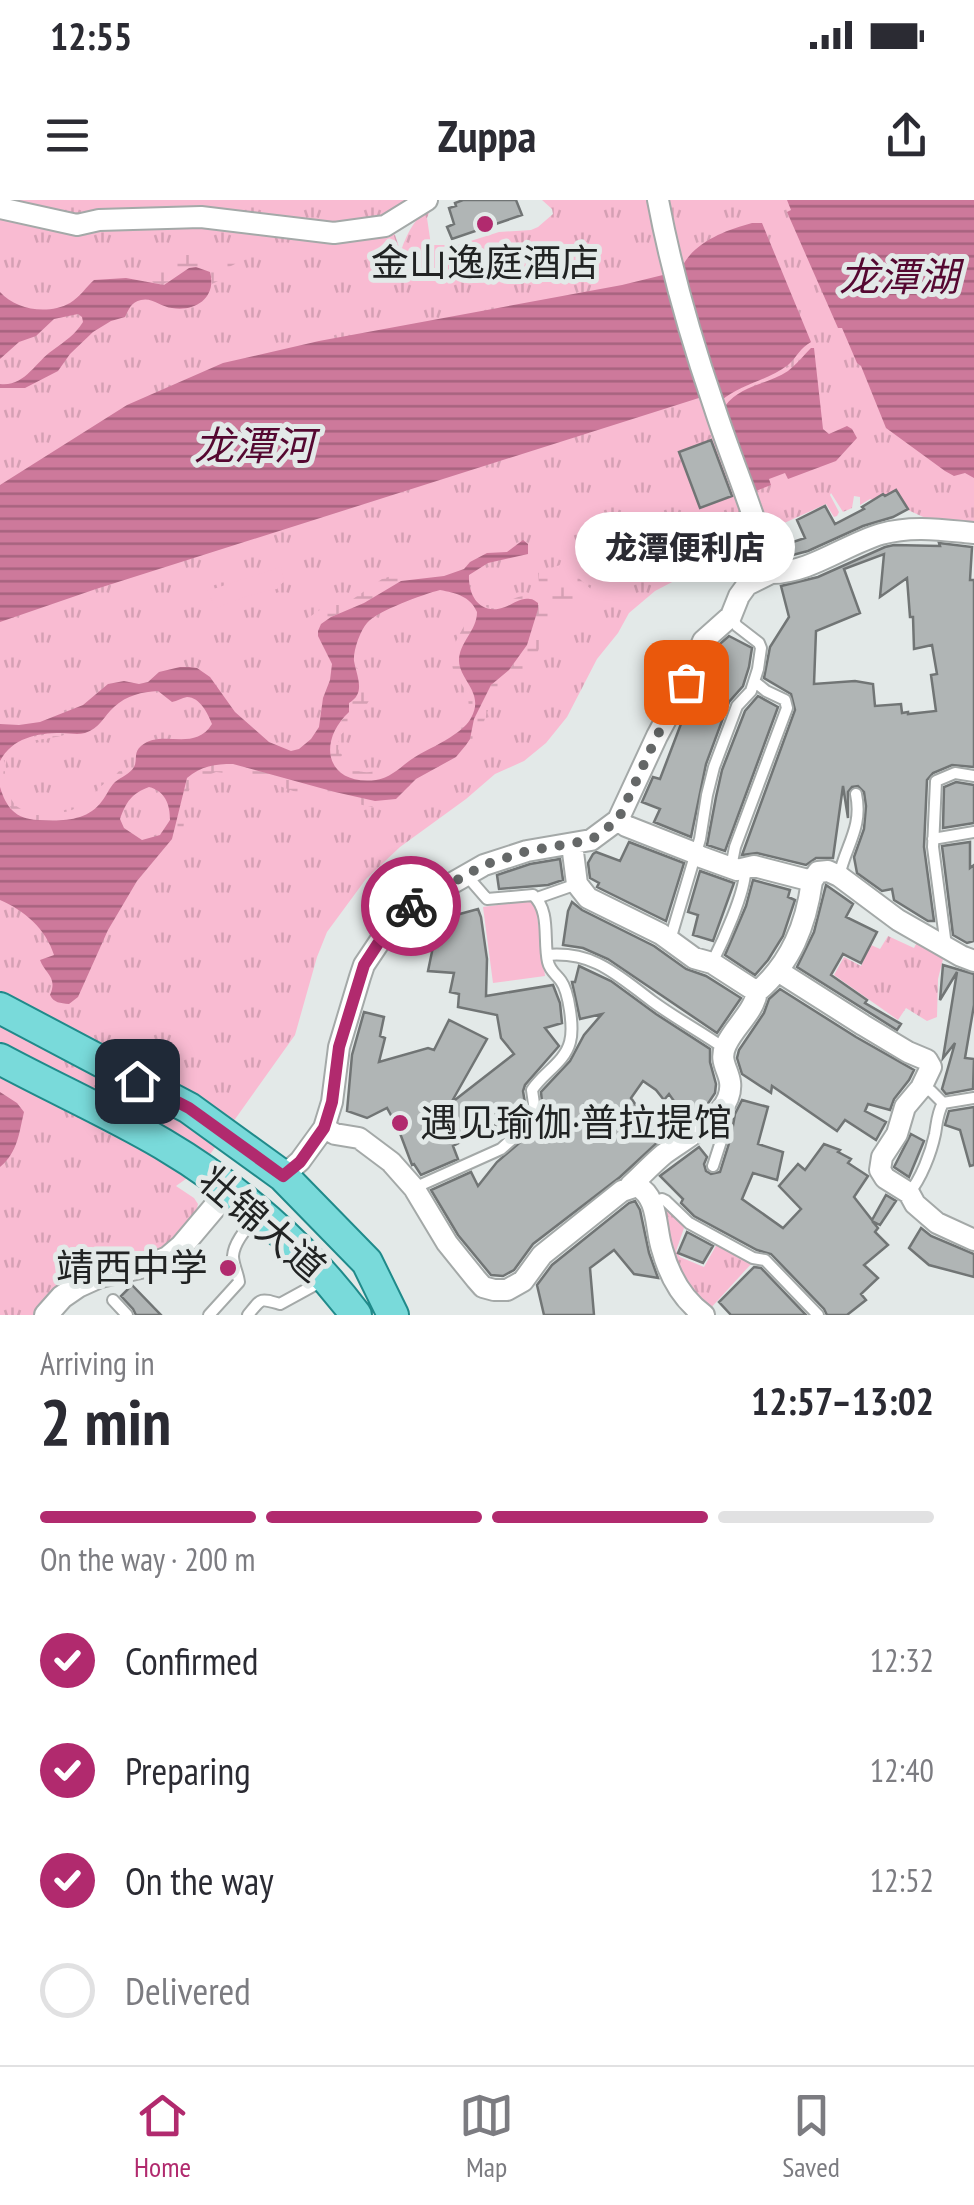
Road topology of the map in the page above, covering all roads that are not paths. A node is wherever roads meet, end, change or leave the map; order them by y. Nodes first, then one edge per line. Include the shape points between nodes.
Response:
1 (427, 200) edge
2 (658, 200) edge
3 (0, 208) edge
4 (45, 209) edge
5 (974, 533) edge
6 (771, 573) junction
7 (731, 616) junction
8 (754, 682) junction
9 (974, 776) edge
10 (856, 794) dead end
11 (618, 820) junction
12 (974, 832) edge
13 (933, 839) junction
14 (572, 844) junction
15 (695, 854) junction
16 (738, 869) junction
17 (467, 875) junction
18 (839, 876) junction
19 (812, 882) junction
20 (577, 884) junction
21 (538, 898) junction
22 (670, 940) junction
23 (946, 947) junction
24 (547, 954) junction
25 (974, 962) edge
26 (712, 963) junction
27 (778, 971) junction
28 (757, 992) junction
29 (0, 1008) edge
30 (724, 1048) junction
31 (0, 1060) edge
32 (921, 1088) junction
33 (974, 1098) edge
34 (726, 1102) junction
35 (943, 1104) junction
36 (324, 1128) junction
37 (713, 1166) dead end
38 (283, 1176) junction
39 (630, 1186) junction
40 (414, 1188) junction
41 (228, 1190) junction
42 (908, 1193) junction
43 (652, 1202) junction
44 (260, 1213) junction
45 (974, 1240) edge
46 (326, 1278) junction
47 (112, 1300) dead end
48 (46, 1315) edge
49 (126, 1315) edge
50 (209, 1315) edge
51 (248, 1315) edge
52 (356, 1315) edge
53 (393, 1315) edge
54 (704, 1315) edge
55 (818, 1315) edge

1 - 4 street via 385,226 342,232 200,217 77,225
2 - 6 street via 706,380
3 - 4 street
5 - 6 street via 898,530
6 - 7 street via 748,586
7 - 8 lane via 761,648
7 - 11 street via 703,641
8 - 15 lane via 714,767
8 - 16 lane via 785,700 787,708 744,821
9 - 13 lane via 936,781
10 - 18 lane via 857,828
11 - 14 street via 591,840
11 - 15 street
12 - 13 lane
13 - 23 lane
14 - 17 street via 527,851
14 - 20 street
15 - 16 street
15 - 22 lane
16 - 19 street via 754,866
16 - 26 lane via 744,885
17 - 21 lane via 487,899
17 - 36 street via 392,922 364,965
18 - 19 street via 822,870
18 - 23 street
19 - 27 street via 799,935
20 - 21 lane
20 - 22 street via 597,904
21 - 24 lane
22 - 26 street
23 - 25 street
24 - 30 lane via 574,954 608,967
24 - 40 lane via 563,984 572,1033 566,1053 532,1090 536,1118 500,1149
26 - 28 street
27 - 28 street
27 - 32 street via 928,1060
28 - 30 street
29 - 38 main road, 壮锦大道 via 189,1108
30 - 34 street via 732,1083
31 - 41 main road, 壮锦大道 via 166,1145
32 - 35 lane
32 - 42 street via 880,1164 881,1174
33 - 35 lane
34 - 37 lane
34 - 39 street
35 - 42 lane
36 - 38 street
36 - 40 street via 367,1142
38 - 53 main road, 壮锦大道 via 367,1262
39 - 40 street via 542,1255 522,1281 500,1291 476,1279
39 - 43 street via 643,1188
41 - 44 main road, 壮锦大道
41 - 48 street via 168,1258 78,1286
42 - 45 street via 937,1223
43 - 54 street via 672,1277
43 - 55 lane via 666,1200 689,1222 765,1260
44 - 46 main road, 壮锦大道
44 - 50 lane via 234,1251 239,1282
46 - 51 lane via 280,1304 260,1300
46 - 52 main road, 壮锦大道
47 - 49 lane

